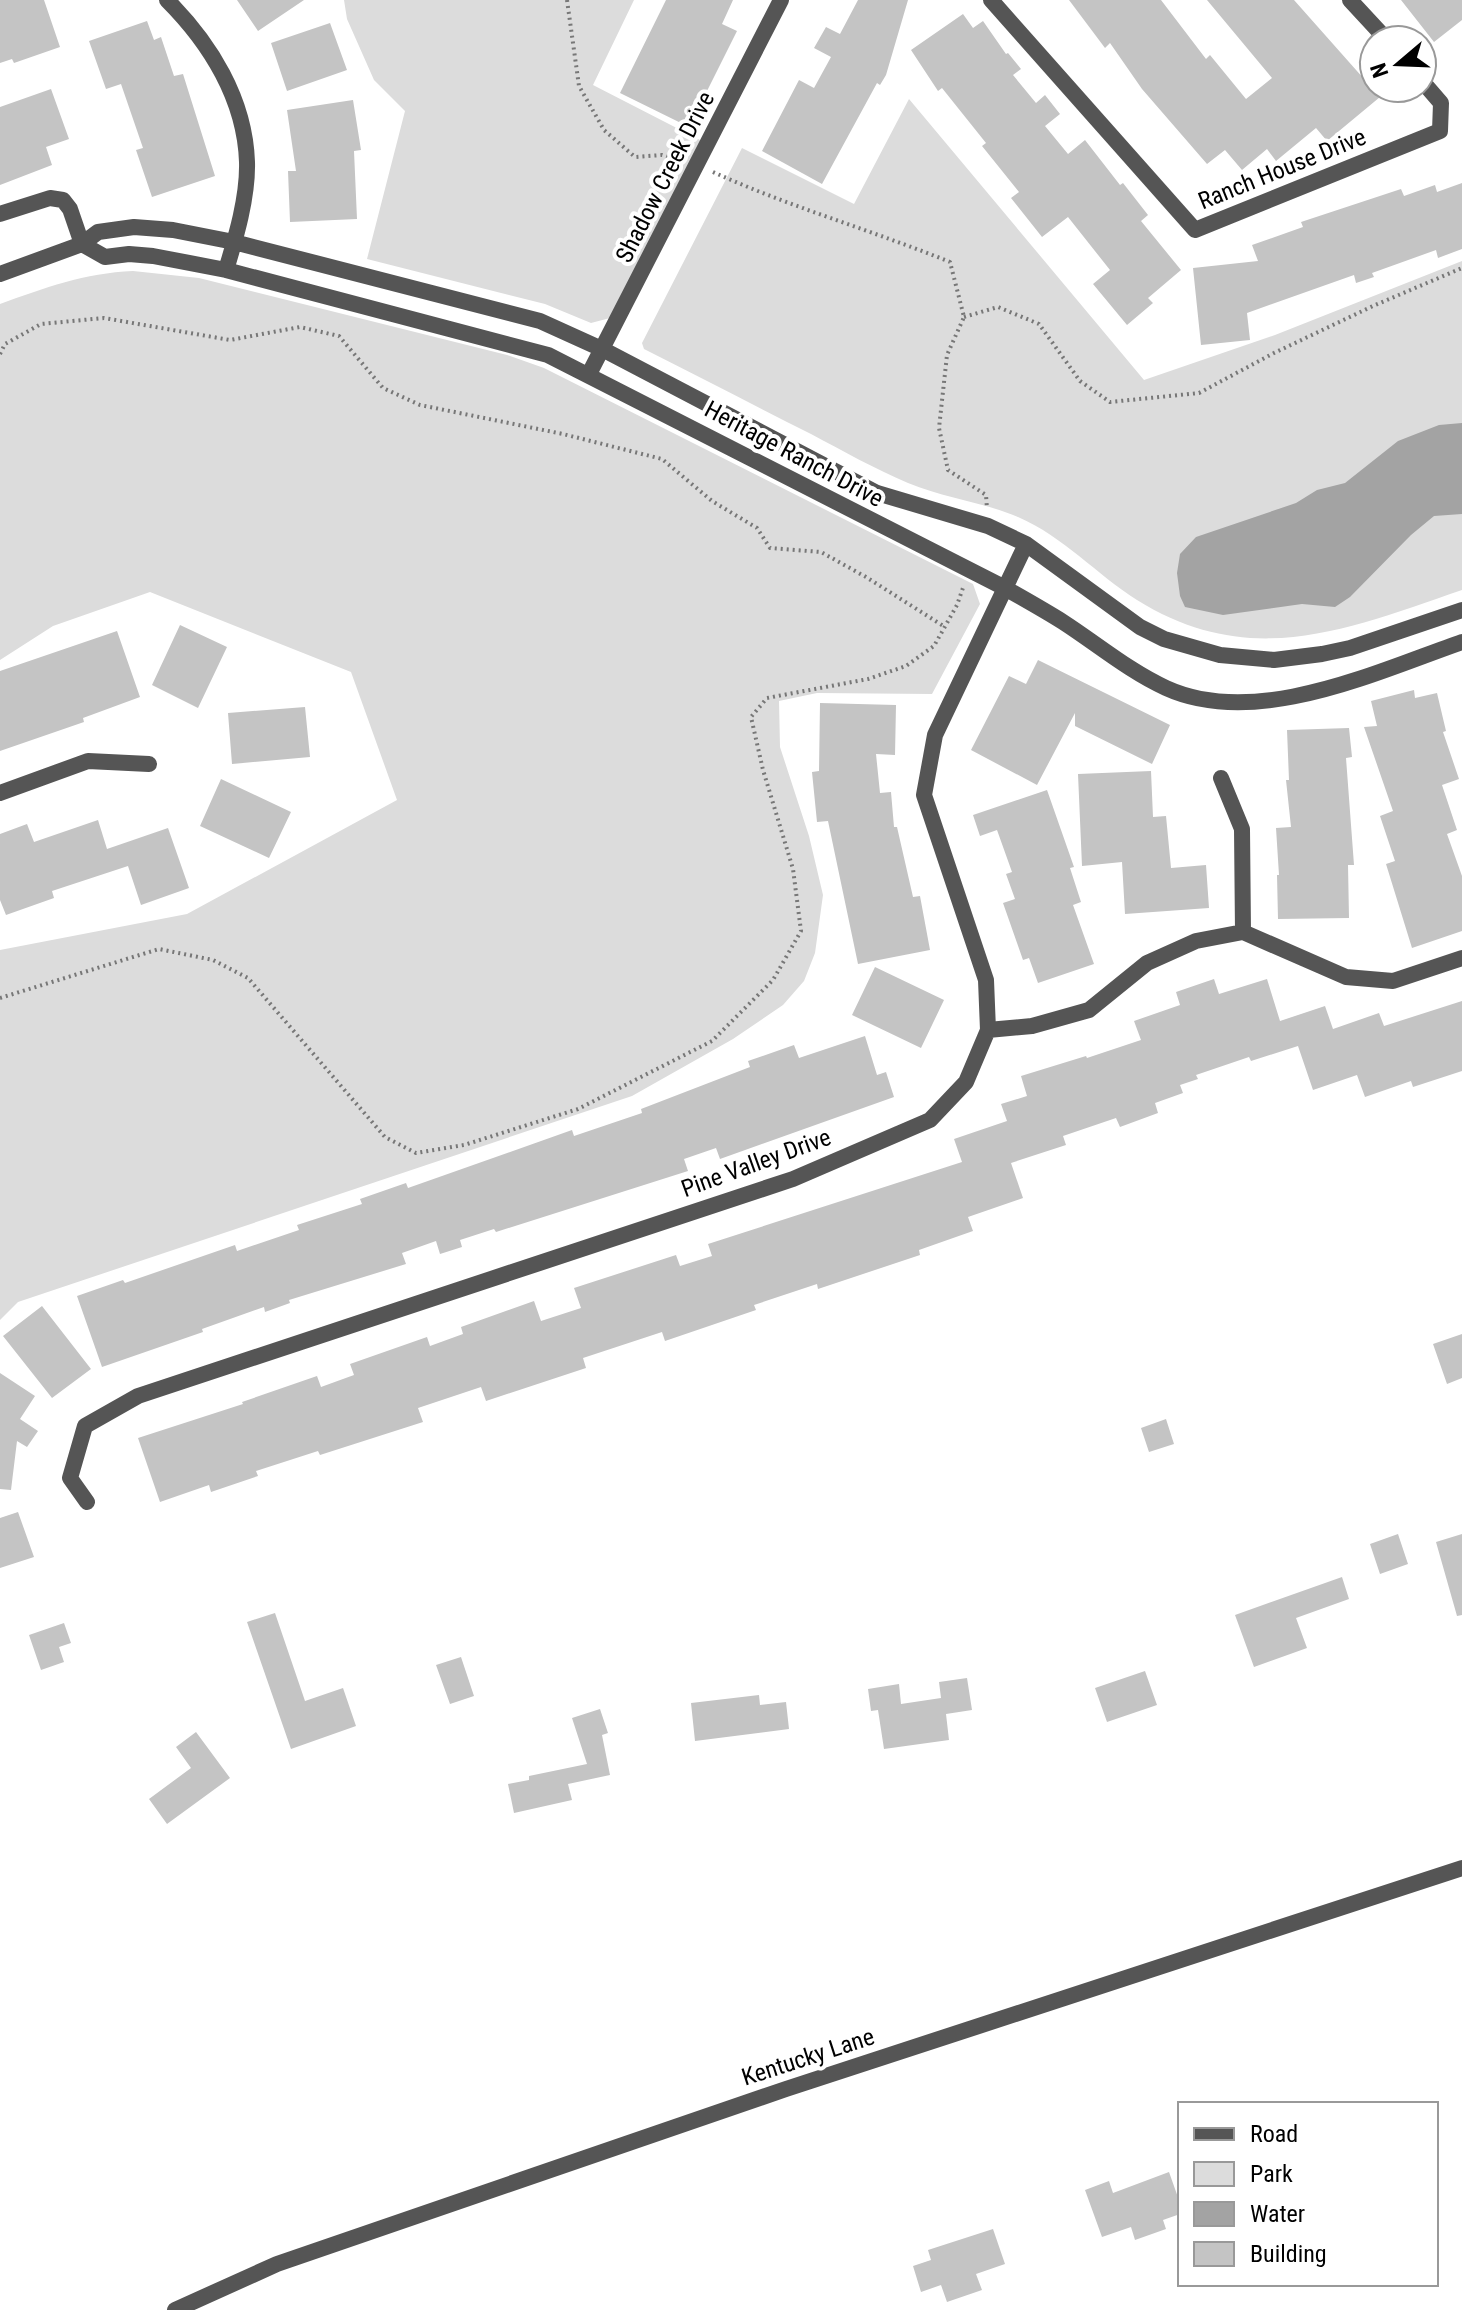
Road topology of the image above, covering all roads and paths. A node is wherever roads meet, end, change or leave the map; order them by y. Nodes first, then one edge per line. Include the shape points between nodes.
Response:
1 (167, 0) edge
2 (567, 0) edge
3 (781, 0) edge
4 (991, 0) edge
5 (1350, 0) edge
6 (1372, 24) edge
7 (1438, 100) edge
8 (696, 166) junction
9 (0, 214) edge
10 (234, 242) junction
11 (82, 244) junction
12 (1462, 268) edge
13 (226, 270) junction
14 (0, 274) edge
15 (964, 317) junction
16 (604, 350) junction
17 (0, 354) edge
18 (589, 374) junction
19 (988, 526) junction
20 (1026, 544) junction
21 (968, 572) junction
22 (1005, 588) junction
23 (1462, 610) edge
24 (945, 627) junction
25 (1462, 642) edge
26 (149, 764) dead end
27 (1221, 778) dead end
28 (0, 793) edge
29 (1243, 932) junction
30 (1462, 958) edge
31 (0, 998) edge
32 (988, 1030) junction
33 (87, 1502) dead end
34 (1462, 1868) edge
35 (175, 2310) edge

1 - 10 street via 215,56 242,126 247,162
2 - 8 path via 579,86 604,130 635,157 662,155
3 - 8 street, Shadow Creek Drive
4 - 7 street, Ranch House Drive via 1195,230 1440,131
5 - 6 street
8 - 15 path via 950,262
8 - 16 street, Shadow Creek Drive
9 - 11 street via 50,198 63,200
10 - 11 street, Heritage Ranch Drive via 134,227 98,232
10 - 13 street
10 - 16 street, Heritage Ranch Drive via 540,321
11 - 13 street, Heritage Ranch Drive via 105,257 153,256
11 - 14 street, Heritage Ranch Drive
12 - 15 path via 1199,393 1110,402 1080,381 1039,324 998,307
13 - 18 street, Heritage Ranch Drive via 514,344
15 - 19 path via 947,355 939,428 948,470 986,495
16 - 18 street, Shadow Creek Drive
16 - 19 street, Heritage Ranch Drive via 877,493
17 - 24 path via 5,344 41,324 104,318 230,340 300,327 339,336 383,388 420,405 662,459 712,501 757,528 770,548 821,552
18 - 21 street, Heritage Ranch Drive
19 - 20 street, Heritage Ranch Drive
20 - 22 street, Pine Valley Drive
20 - 23 street, Heritage Ranch Drive via 1140,627 1220,655 1274,660 1322,654
21 - 22 street, Heritage Ranch Drive
21 - 24 path
22 - 25 street, Heritage Ranch Drive via 1153,681 1210,701 1252,703 1292,697
22 - 32 street, Pine Valley Drive via 935,735 924,795 986,980
24 - 31 path via 934,646 906,666 868,679 767,698 751,717 793,869 801,931 773,980 712,1041 578,1109 464,1145 416,1153 385,1137 248,978 213,960 159,949
26 - 28 street via 88,761
27 - 29 street via 1242,829
29 - 30 street via 1346,977 1393,981
29 - 32 street via 1196,941 1147,963 1089,1010 1032,1026
32 - 33 street, Pine Valley Drive via 966,1082 930,1120 793,1179 138,1396 85,1426 70,1478
34 - 35 street, Kentucky Lane via 733,2107 277,2264

